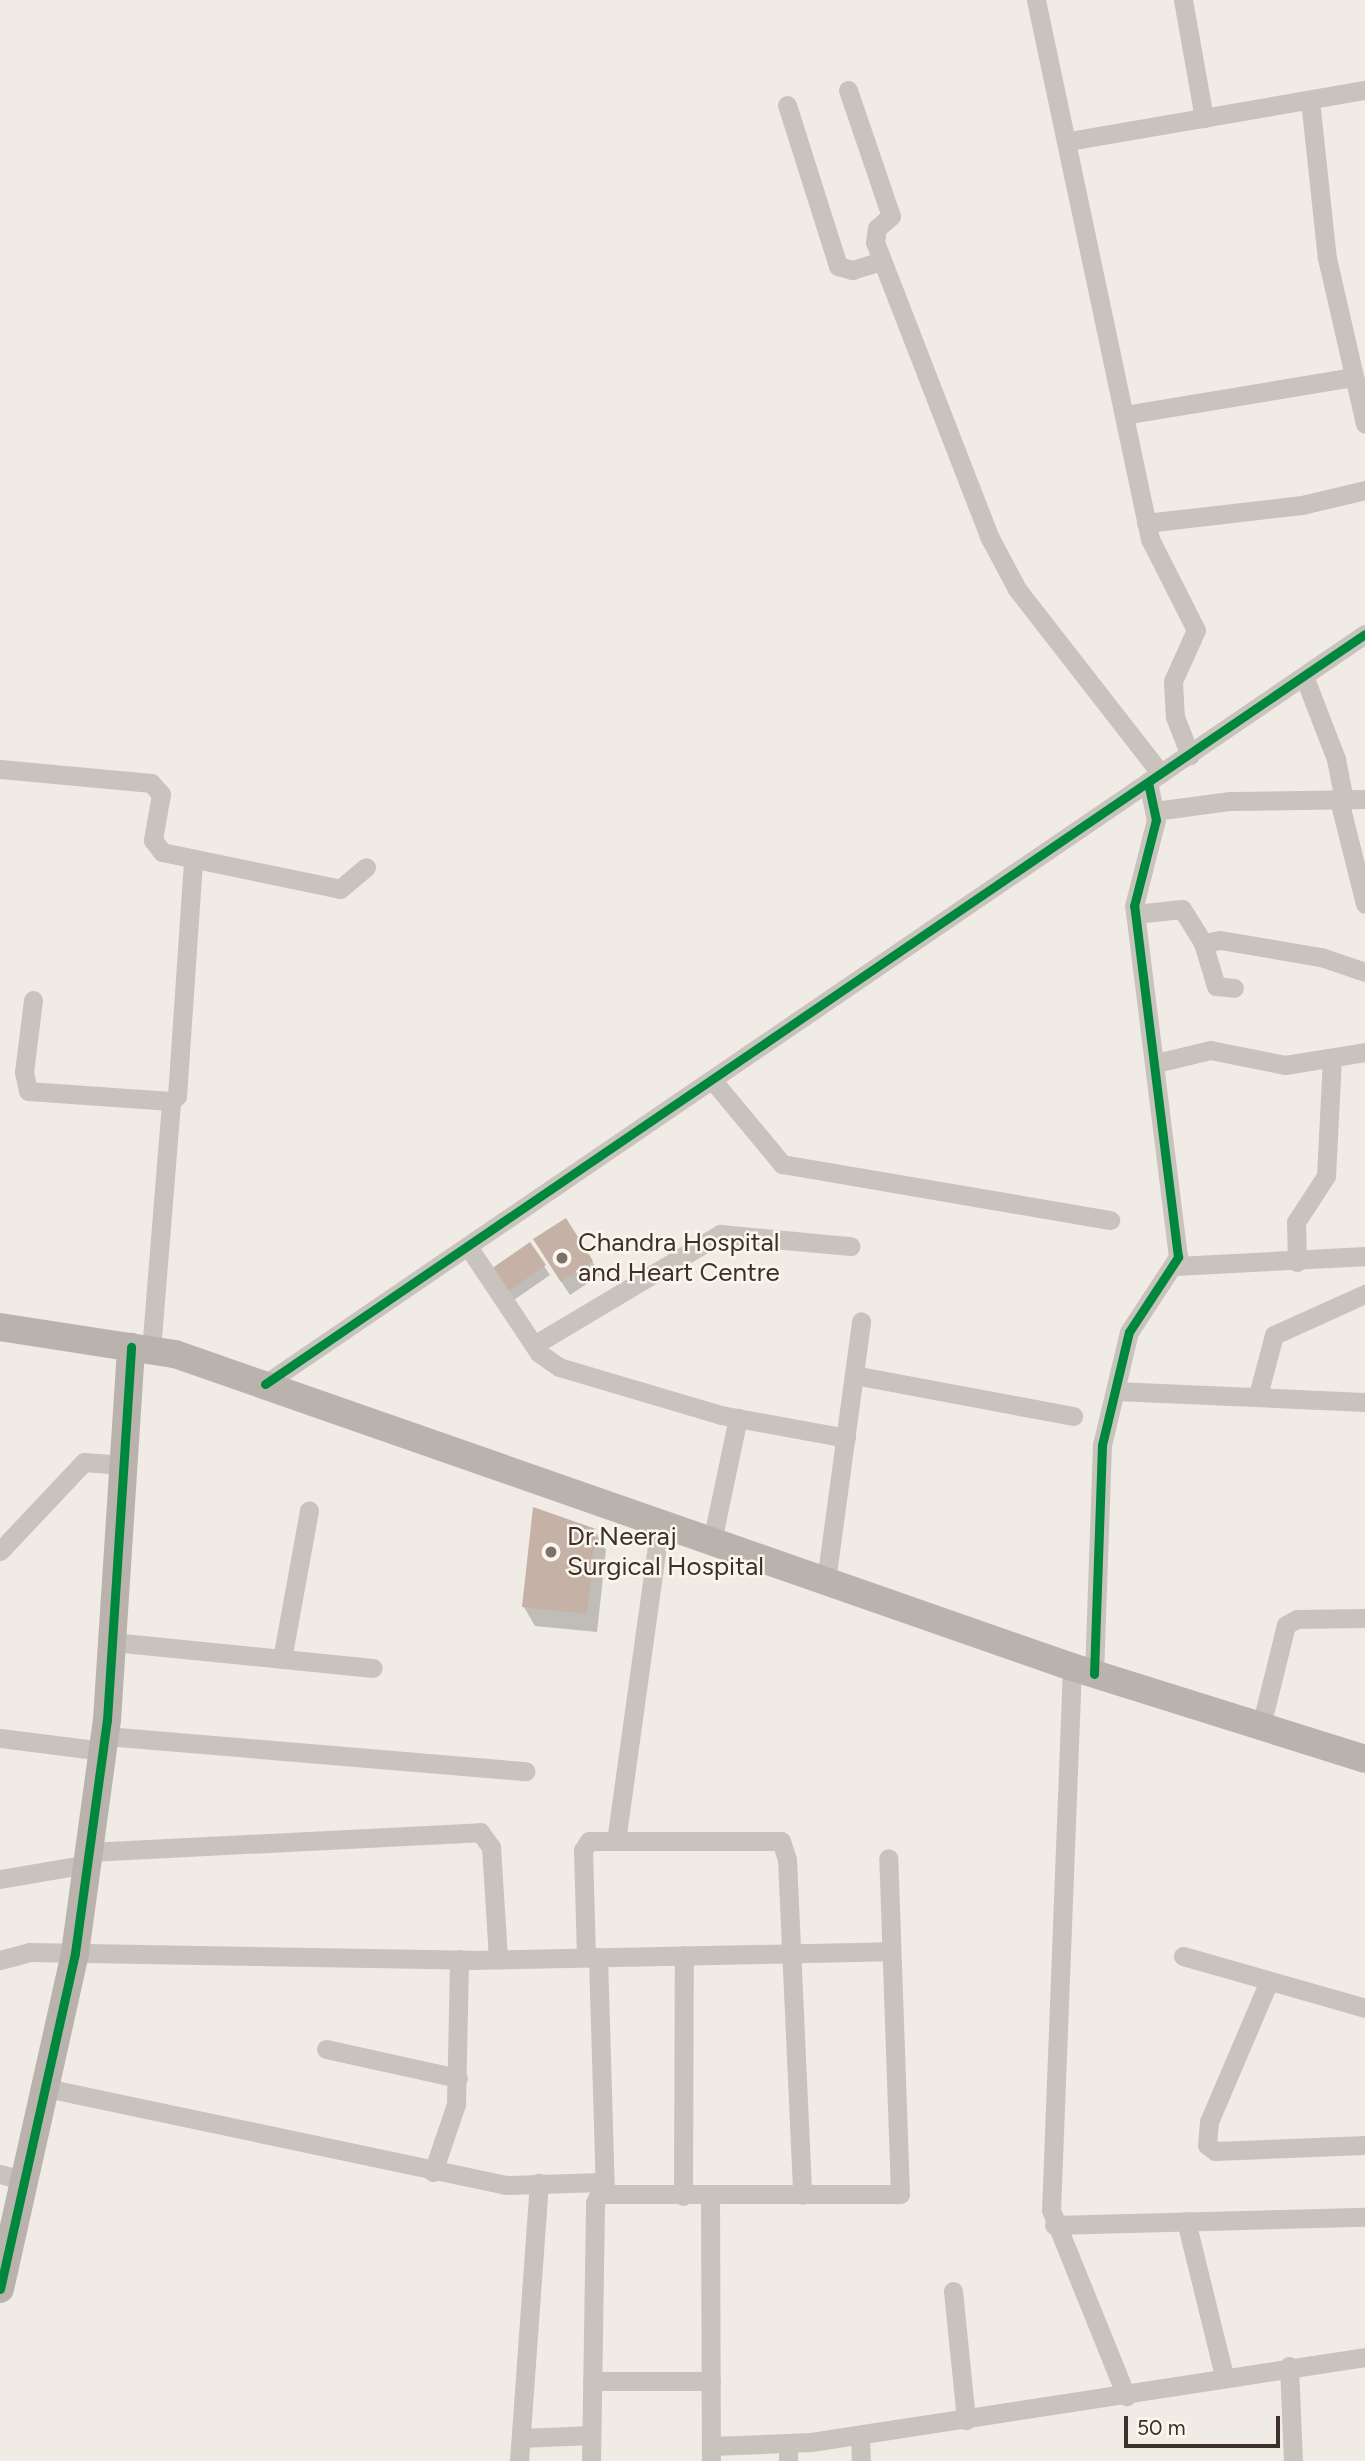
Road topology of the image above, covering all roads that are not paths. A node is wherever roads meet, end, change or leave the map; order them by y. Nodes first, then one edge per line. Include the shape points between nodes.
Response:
1 (1036, 0) edge
2 (1183, 0) edge
3 (848, 90) dead end
4 (1365, 90) edge
5 (1310, 100) junction
6 (787, 104) dead end
7 (1204, 118) junction
8 (1069, 141) junction
9 (882, 261) junction
10 (1354, 377) junction
11 (1124, 415) junction
12 (1365, 424) edge
13 (1365, 490) edge
14 (1146, 523) junction
15 (1365, 634) edge
16 (1304, 676) junction
17 (1190, 755) junction
18 (0, 769) edge
19 (1155, 779) junction
20 (1365, 799) edge
21 (1341, 800) junction
22 (1155, 811) junction
23 (193, 859) junction
24 (366, 867) dead end
25 (1365, 904) edge
26 (1135, 914) junction
27 (1203, 943) junction
28 (1365, 972) edge
29 (1234, 988) dead end
30 (33, 1000) dead end
31 (1365, 1052) edge
32 (1332, 1059) junction
33 (1156, 1063) junction
34 (714, 1082) junction
35 (171, 1101) junction
36 (1110, 1220) dead end
37 (850, 1246) dead end
38 (470, 1248) junction
39 (1365, 1256) edge
40 (1297, 1262) junction
41 (1175, 1266) junction
42 (1365, 1294) edge
43 (861, 1321) dead end
44 (0, 1327) edge
45 (534, 1345) junction
46 (141, 1349) junction
47 (854, 1375) junction
48 (265, 1384) junction
49 (1115, 1391) junction
50 (1258, 1395) junction
51 (1365, 1402) edge
52 (1073, 1416) dead end
53 (738, 1418) junction
54 (845, 1438) junction
55 (124, 1465) junction
56 (309, 1510) dead end
57 (660, 1522) junction
58 (8, 1538) edge
59 (712, 1541) junction
60 (0, 1551) edge
61 (826, 1581) junction
62 (1365, 1618) edge
63 (113, 1642) junction
64 (282, 1659) junction
65 (373, 1668) dead end
66 (1083, 1671) junction
67 (1261, 1726) junction
68 (0, 1738) edge
69 (104, 1744) junction
70 (1365, 1759) edge
71 (527, 1771) dead end
72 (616, 1841) junction
73 (88, 1858) junction
74 (888, 1858) dead end
75 (0, 1879) edge
76 (890, 1951) junction
77 (75, 1953) junction
78 (793, 1953) junction
79 (684, 1955) junction
80 (1183, 1956) dead end
81 (592, 1957) junction
82 (459, 1959) junction
83 (498, 1959) junction
84 (0, 1960) edge
85 (1269, 1981) junction
86 (1365, 2008) edge
87 (326, 2049) dead end
88 (458, 2077) junction
89 (46, 2088) junction
90 (1365, 2145) edge
91 (433, 2172) junction
92 (13, 2178) edge
93 (539, 2183) junction
94 (601, 2185) junction
95 (710, 2195) junction
96 (803, 2195) junction
97 (682, 2196) junction
98 (1365, 2217) edge
99 (1186, 2221) junction
100 (1054, 2224) junction
101 (0, 2289) edge
102 (953, 2291) dead end
103 (1365, 2357) edge
104 (1289, 2366) junction
105 (1224, 2376) junction
106 (592, 2381) junction
107 (711, 2381) junction
108 (1126, 2396) junction
109 (966, 2420) junction
110 (591, 2435) junction
111 (860, 2435) junction
112 (521, 2438) junction
113 (788, 2452) edge
114 (711, 2453) edge
115 (519, 2461) edge
116 (591, 2461) edge
117 (861, 2461) edge
118 (1293, 2461) edge

1 - 8 street
2 - 7 street
3 - 9 street via 891,216 873,235
4 - 5 street
5 - 7 street
5 - 10 street via 1327,258
6 - 9 street via 838,266 852,270
7 - 8 street
8 - 11 street
9 - 19 street via 1004,565
10 - 11 street
10 - 12 street
11 - 14 street
13 - 14 street via 1302,505
14 - 17 street via 1196,630 1173,681 1175,717
15 - 16 street
16 - 17 street
16 - 21 street via 1336,759
17 - 19 street
18 - 23 street via 151,783 161,794 157,847
19 - 22 street
19 - 34 street
20 - 21 street
21 - 22 street via 1230,801
21 - 25 street
22 - 26 street
23 - 24 street via 340,889
23 - 35 street via 177,1096
26 - 27 street via 1182,909
26 - 33 street
27 - 28 street via 1220,940 1321,957
27 - 29 street via 1216,986
30 - 35 street via 24,1072 28,1091
31 - 32 street
32 - 33 street via 1285,1065 1210,1050
32 - 40 street via 1326,1176 1296,1222
33 - 41 street via 1177,1212
34 - 36 street via 782,1164
34 - 38 street
35 - 46 street
37 - 45 street via 720,1234
38 - 45 street
38 - 48 street
39 - 40 street
40 - 41 street
41 - 49 street via 1129,1332
42 - 50 street via 1274,1335
43 - 47 street
44 - 46 main road
45 - 53 street via 559,1367
46 - 48 main road
46 - 55 main road
47 - 52 street
47 - 54 street
48 - 57 main road
49 - 50 street
49 - 66 street via 1101,1464
50 - 51 street
53 - 54 street
53 - 59 street
54 - 61 street
55 - 58 street via 84,1462
55 - 63 main road
56 - 64 street
57 - 59 main road
57 - 72 street
58 - 60 street
59 - 61 main road
61 - 66 main road
62 - 67 street via 1297,1619 1286,1625
63 - 64 street
63 - 69 main road
64 - 65 street
66 - 67 main road
66 - 100 street
67 - 70 main road
68 - 69 street
69 - 71 street
69 - 73 main road
72 - 78 street via 781,1841
72 - 81 street via 589,1841 583,1850
73 - 75 street
73 - 77 main road
73 - 83 street via 480,1832 491,1847
74 - 76 street
76 - 78 street
76 - 96 street via 900,2194
77 - 82 street
77 - 84 street via 29,1952
77 - 89 main road
78 - 79 street
78 - 96 street
79 - 81 street
79 - 97 street
80 - 85 street
81 - 83 street
81 - 94 street
82 - 83 street
82 - 88 street
85 - 86 street
85 - 90 street via 1209,2122 1207,2145 1214,2151
87 - 88 street
88 - 91 street via 452,2123
89 - 91 street
89 - 92 main road
91 - 93 street
92 - 101 main road
93 - 94 street
93 - 112 street
94 - 97 street via 611,2196
94 - 106 street via 595,2203
95 - 96 street
95 - 97 street
95 - 107 street
98 - 99 street
99 - 100 street
99 - 105 street
100 - 108 street
102 - 109 street
103 - 104 street
104 - 105 street
104 - 118 street
105 - 108 street
106 - 107 street
106 - 110 street
107 - 114 street
108 - 109 street
109 - 111 street
110 - 112 street
110 - 116 street
111 - 113 street
111 - 117 street
112 - 115 street
113 - 114 street

